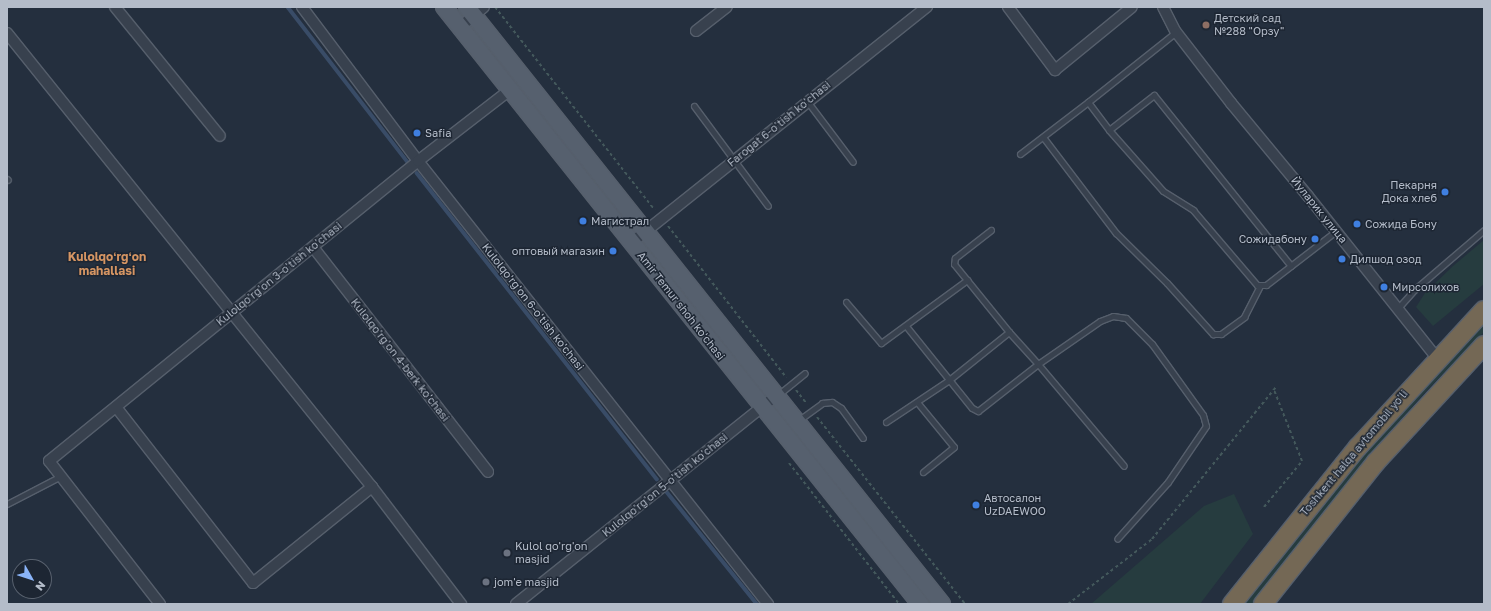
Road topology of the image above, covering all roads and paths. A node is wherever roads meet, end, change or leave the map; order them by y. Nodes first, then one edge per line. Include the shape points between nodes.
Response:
1 (115, 7) edge
2 (302, 7) edge
3 (444, 7) edge
4 (495, 7) edge
5 (727, 7) edge
6 (927, 7) edge
7 (1008, 7) edge
8 (1132, 7) edge
9 (1163, 7) edge
10 (475, 10) edge
11 (460, 27) junction
12 (696, 31) dead end
13 (1176, 32) junction
14 (7, 33) edge
15 (510, 90) junction
16 (807, 101) junction
17 (1088, 102) junction
18 (694, 106) dead end
19 (1109, 130) junction
20 (220, 136) dead end
21 (1043, 137) junction
22 (1020, 154) dead end
23 (418, 161) junction
24 (733, 161) junction
25 (853, 162) dead end
26 (768, 206) dead end
27 (662, 218) junction
28 (992, 230) dead end
29 (1484, 230) edge
30 (645, 231) junction
31 (1336, 231) junction
32 (631, 243) junction
33 (313, 247) junction
34 (1292, 266) junction
35 (967, 280) junction
36 (1260, 286) junction
37 (846, 302) dead end
38 (1398, 308) junction
39 (1484, 310) edge
40 (231, 312) junction
41 (906, 326) junction
42 (1009, 332) junction
43 (1484, 344) edge
44 (1437, 358) junction
45 (1038, 364) junction
46 (805, 373) dead end
47 (949, 380) junction
48 (791, 384) junction
49 (1276, 387) dead end
50 (1274, 390) junction
51 (776, 396) junction
52 (916, 402) junction
53 (116, 406) junction
54 (762, 408) junction
55 (812, 411) junction
56 (797, 422) junction
57 (886, 422) dead end
58 (863, 438) dead end
59 (786, 460) dead end
60 (1124, 466) dead end
61 (488, 472) dead end
62 (923, 472) dead end
63 (61, 476) junction
64 (670, 482) junction
65 (372, 487) junction
66 (7, 504) edge
67 (1264, 507) dead end
68 (1117, 539) dead end
69 (160, 604) edge
70 (461, 604) edge
71 (516, 604) edge
72 (768, 604) edge
73 (899, 604) edge
74 (920, 604) edge
75 (942, 604) edge
76 (965, 604) edge
77 (1068, 604) edge
78 (1232, 604) edge
79 (1263, 604) edge

1 - 20 street
2 - 23 street, Kulolqo'rg'on 6-o'tish ko'chasi
3 - 11 main road, Amir Temur shoh ko'chasi
4 - 27 path
5 - 12 street
6 - 16 street, Farogat 6-o'tish ko'chasi
7 - 8 street via 1055,70
9 - 13 street, Йуларик улица
10 - 11 street
10 - 30 main road, Amir Temur shoh ko'chasi
11 - 15 main road, Amir Temur shoh ko'chasi
13 - 17 lane
13 - 31 street, Йуларик улица
14 - 40 street
15 - 23 street, Kulolqo'rg'on 3-o'tish ko'chasi
15 - 32 main road, Amir Temur shoh ko'chasi
16 - 24 street, Farogat 6-o'tish ko'chasi
16 - 25 lane
17 - 19 lane
17 - 21 lane
18 - 24 lane
19 - 34 lane via 1154,95
19 - 36 lane via 1163,191 1193,210 1253,283
21 - 22 lane
21 - 36 lane via 1116,233 1167,283 1213,334 1221,334 1244,318
23 - 33 street, Kulolqo'rg'on 3-o'tish ko'chasi
23 - 64 street, Kulolqo'rg'on 6-o'tish ko'chasi
24 - 26 lane
24 - 27 street, Farogat 6-o'tish ko'chasi
27 - 30 street, Farogat 6-o'tish ko'chasi
27 - 48 path
28 - 35 lane via 955,258 954,264
29 - 38 lane via 1414,290
30 - 32 street, Farogat 6-o'tish ko'chasi
30 - 51 main road, Amir Temur shoh ko'chasi
31 - 34 lane
31 - 38 street, Йуларик улица
32 - 54 main road, Amir Temur shoh ko'chasi
33 - 40 street, Kulolqo'rg'on 3-o'tish ko'chasi
33 - 61 street, Kulolqo'rg'on 4-berk ko'chasi
34 - 36 lane via 1266,285
35 - 41 lane
35 - 42 lane
37 - 41 lane via 881,343
38 - 44 street, Йуларик улица
39 - 44 highway, Toshkent halqa avtomobil yo'li
40 - 53 street, Kulolqo'rg'on 3-o'tish ko'chasi
40 - 65 street
41 - 47 lane
42 - 45 lane
42 - 47 lane
43 - 79 highway, Toshkent halqa avtomobil yo'li via 1376,462
44 - 78 highway, Toshkent halqa avtomobil yo'li via 1358,447
45 - 47 lane via 978,411 972,408
45 - 60 lane
45 - 68 lane via 1100,321 1113,316 1126,318 1152,344 1203,415 1206,426 1202,434 1168,482
46 - 48 lane
47 - 52 lane
48 - 51 lane
48 - 55 path
49 - 50 path
50 - 67 path via 1302,461
50 - 77 path via 1152,540
51 - 54 street, Kulolqo'rg'on 5-o'tish ko'chasi
51 - 56 main road, Amir Temur shoh ko'chasi
52 - 57 lane
52 - 62 lane via 954,447
53 - 63 street, Kulolqo'rg'on 3-o'tish ko'chasi via 50,461
53 - 65 street via 252,583
54 - 64 street, Kulolqo'rg'on 5-o'tish ko'chasi
54 - 74 main road, Amir Temur shoh ko'chasi
55 - 56 lane
55 - 58 lane via 822,403 832,402 841,408
55 - 76 path
56 - 75 main road, Amir Temur shoh ko'chasi
59 - 73 path
63 - 66 lane
63 - 69 street
64 - 71 street, Kulolqo'rg'on 5-o'tish ko'chasi
64 - 72 street, Kulolqo'rg'on 6-o'tish ko'chasi
65 - 70 street

